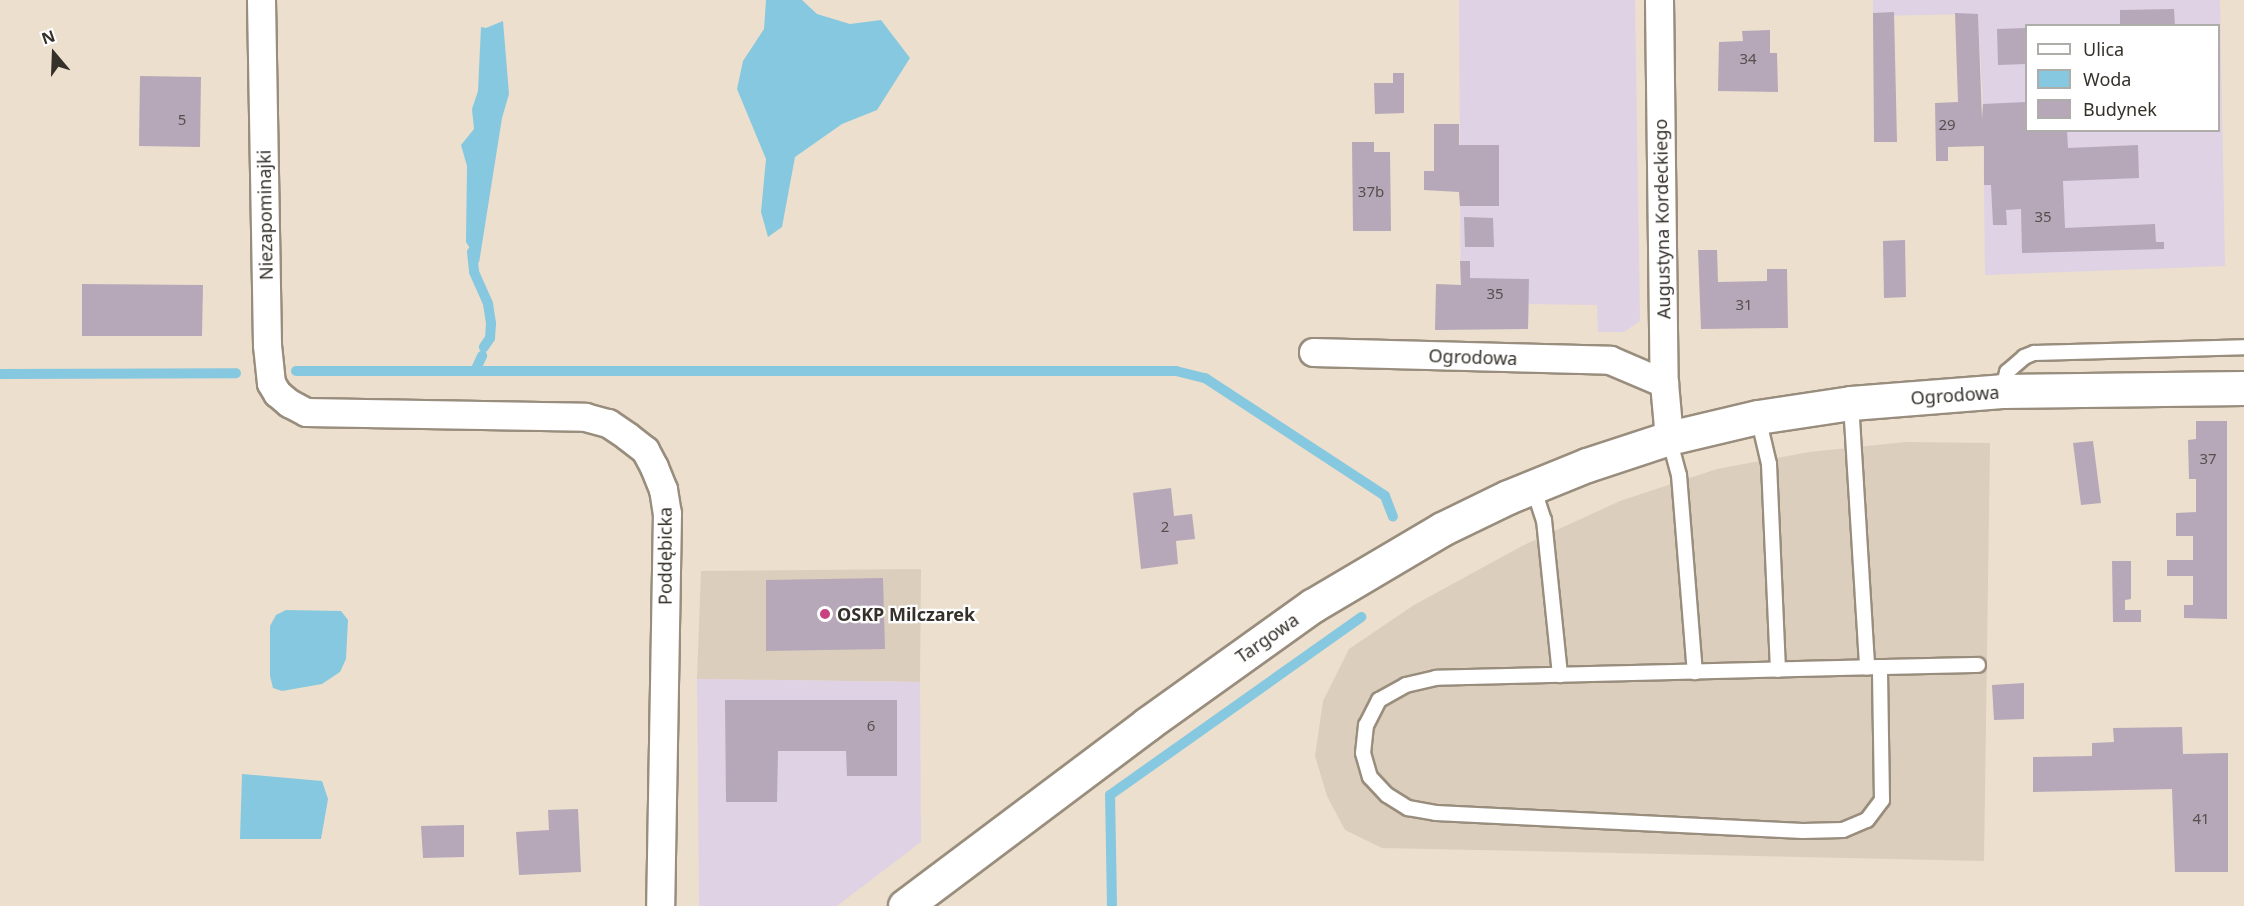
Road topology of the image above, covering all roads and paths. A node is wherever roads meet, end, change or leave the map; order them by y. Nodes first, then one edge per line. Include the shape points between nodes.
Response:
1 (261, 0) edge
2 (1659, 0) edge
3 (2244, 347) edge
4 (1313, 352) dead end
5 (1664, 383) junction
6 (2244, 388) edge
7 (2002, 391) junction
8 (1851, 403) junction
9 (306, 412) joint
10 (1758, 417) junction
11 (1669, 438) junction
12 (1533, 487) junction
13 (1978, 665) dead end
14 (1874, 668) junction
15 (1778, 670) junction
16 (1695, 672) junction
17 (1560, 675) junction
18 (919, 901) edge
19 (660, 906) edge

1 - 9 street, Niezapominajki via 269,367 277,393
2 - 5 street, Augustyna Kordeckiego
3 - 7 lane via 2034,353 2007,372
4 - 5 street, Ogrodowa via 1610,360
5 - 11 street, Augustyna Kordeckiego
6 - 7 main road, Ogrodowa
7 - 8 main road, Ogrodowa
8 - 10 main road, Ogrodowa
8 - 14 lane
9 - 19 street, Poddębicka via 585,417 608,423 645,450 663,489 667,513
10 - 11 main road, Ogrodowa
10 - 15 lane via 1769,464
11 - 12 main road, Targowa
11 - 16 lane via 1679,475
12 - 17 lane via 1544,520
12 - 18 main road, Targowa via 1442,529 1312,606 1147,724
13 - 14 lane
14 - 15 lane
14 - 17 lane via 1882,800 1867,820 1843,830 1436,813 1408,808 1387,795 1370,777 1364,753 1366,725 1379,700 1406,685 1436,678
15 - 16 lane
16 - 17 lane

